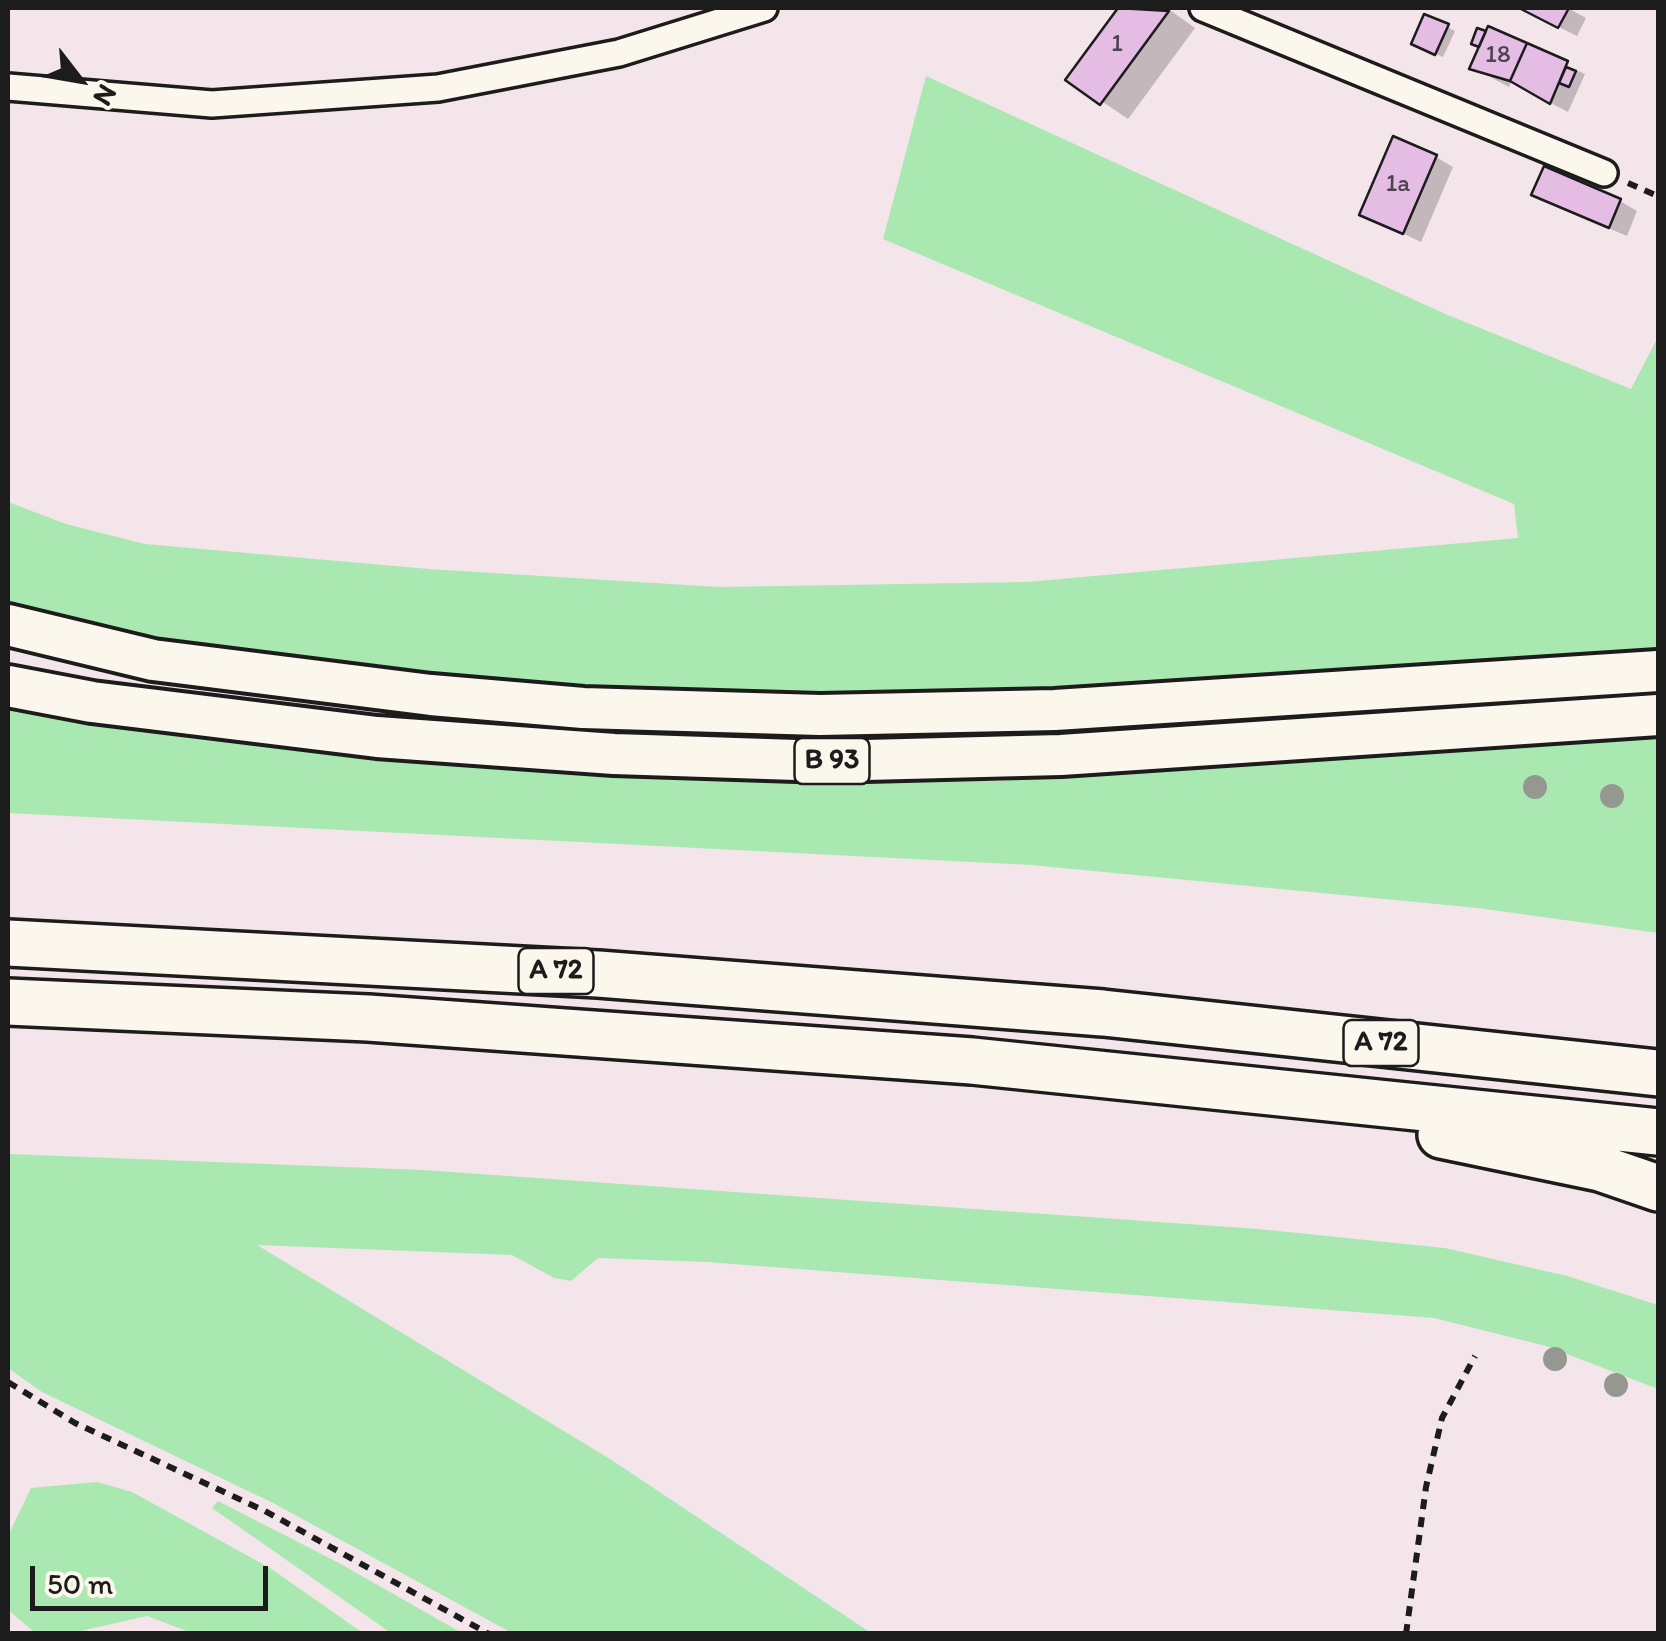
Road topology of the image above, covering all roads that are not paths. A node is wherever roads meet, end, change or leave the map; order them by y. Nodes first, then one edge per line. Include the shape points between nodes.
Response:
1 (764, 8) edge
2 (1203, 8) edge
3 (8, 87) edge
4 (1604, 172) dead end
5 (8, 624) edge
6 (1658, 671) edge
7 (8, 686) edge
8 (1658, 715) edge
9 (8, 942) edge
10 (8, 1002) edge
11 (1658, 1073) edge
12 (1321, 1096) junction
13 (1658, 1132) edge
14 (1658, 1188) edge

1 - 3 street via 619,53 438,88 212,104
2 - 4 street
5 - 6 main road, B 93 via 153,660 431,696 820,715 1054,710
7 - 8 main road, B 93 via 377,737 827,761 1080,754
9 - 11 highway, A 72 via 560,971 1103,1013
10 - 12 highway, A 72 via 607,1034
12 - 13 highway, A 72
12 - 14 highway via 1403,1130 1600,1168

